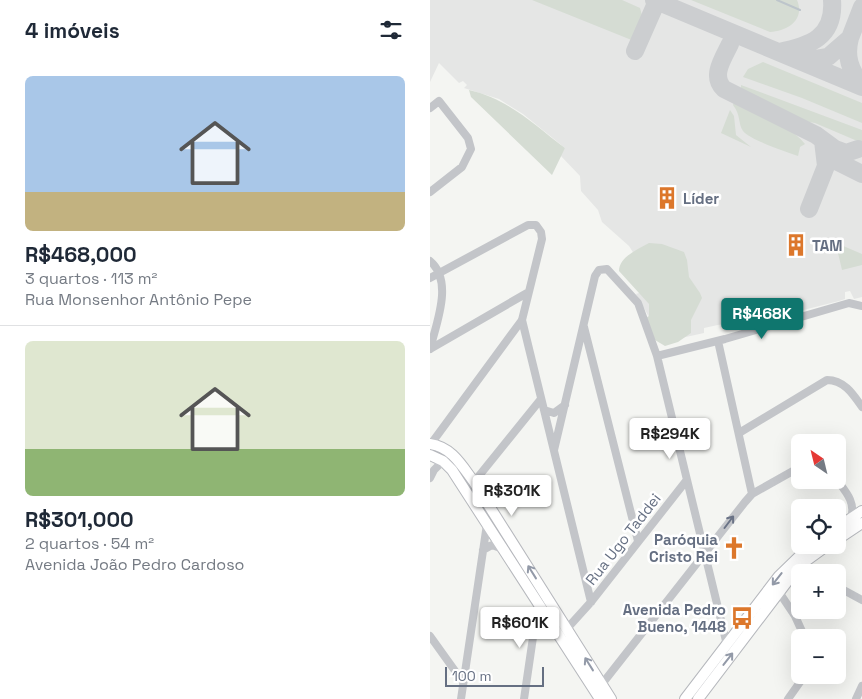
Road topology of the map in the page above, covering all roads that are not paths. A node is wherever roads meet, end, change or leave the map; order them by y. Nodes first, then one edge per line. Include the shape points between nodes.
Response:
1 (430, 108) edge
2 (430, 192) edge
3 (430, 261) edge
4 (440, 272) junction
5 (430, 278) edge
6 (528, 293) junction
7 (862, 306) edge
8 (522, 320) junction
9 (583, 325) junction
10 (718, 340) junction
11 (430, 349) edge
12 (657, 356) junction
13 (541, 399) junction
14 (565, 405) junction
15 (862, 407) edge
16 (544, 410) junction
17 (561, 423) junction
18 (548, 425) junction
19 (739, 433) junction
20 (430, 444) edge
21 (554, 450) junction
22 (430, 455) edge
23 (443, 461) junction
24 (791, 472) edge
25 (430, 478) edge
26 (686, 481) junction
27 (474, 482) junction
28 (845, 489) edge
29 (752, 494) junction
30 (862, 511) edge
31 (851, 518) junction
32 (846, 521) edge
33 (862, 523) edge
34 (487, 524) junction
35 (846, 534) edge
36 (700, 535) junction
37 (718, 537) junction
38 (638, 541) junction
39 (503, 549) junction
40 (483, 550) junction
41 (705, 554) junction
42 (802, 554) edge
43 (816, 554) edge
44 (802, 564) edge
45 (692, 571) junction
46 (709, 576) junction
47 (791, 576) edge
48 (846, 591) edge
49 (779, 592) junction
50 (862, 600) edge
51 (591, 602) junction
52 (538, 603) junction
53 (568, 628) junction
54 (800, 629) edge
55 (430, 636) edge
56 (560, 636) junction
57 (727, 645) junction
58 (463, 682) junction
59 (602, 684) junction
60 (799, 684) edge
61 (862, 686) edge
62 (461, 699) edge
63 (524, 699) edge
64 (600, 699) edge
65 (611, 699) edge
66 (686, 699) edge
67 (698, 699) edge
68 (788, 699) edge
69 (856, 699) edge

1 - 2 street via 439,101 468,138 471,149 462,167
3 - 4 street
4 - 5 street
4 - 6 street via 528,225 536,225 542,239
4 - 11 street via 442,295
6 - 8 street
6 - 11 street
7 - 10 street via 850,303
8 - 13 street
8 - 20 street
9 - 12 street via 595,276 599,270 607,269 638,303
9 - 14 street
9 - 38 street
10 - 12 street
10 - 19 street
12 - 26 street
13 - 16 street
13 - 27 street
14 - 16 street via 554,413
14 - 17 street
15 - 19 street via 844,385 827,380
16 - 18 street
17 - 18 street
17 - 21 street
18 - 21 street
19 - 29 street
20 - 27 main road via 453,454
21 - 51 street
22 - 23 main road
23 - 25 street
23 - 34 main road
24 - 29 street
26 - 36 street
26 - 38 street, Rua Ugo Taddei
53 -> 27 main road
28 - 31 street via 854,507
37 -> 29 street
30 - 31 main road
31 - 32 main road
33 - 35 main road
34 - 39 main road
34 - 40 street
36 - 37 street
36 - 41 street
37 - 41 street
38 - 51 street, Rua Ugo Taddei
39 - 40 street via 492,545
39 - 52 main road
40 - 58 street
41 - 45 street
41 - 46 street
42 -> 57 main road via 779,576
43 - 44 main road
45 - 46 street
45 - 59 street
46 - 57 street
47 - 49 main road
48 - 50 street
49 - 54 street
67 -> 49 main road
51 - 53 street, Rua Ugo Taddei
52 - 56 main road
52 - 63 street
53 - 56 street, Rua Ugo Taddei
59 -> 53 main road
55 - 58 street
56 - 64 main road
57 - 66 main road
58 - 62 street
59 - 65 main road
60 - 68 street
61 - 69 street

